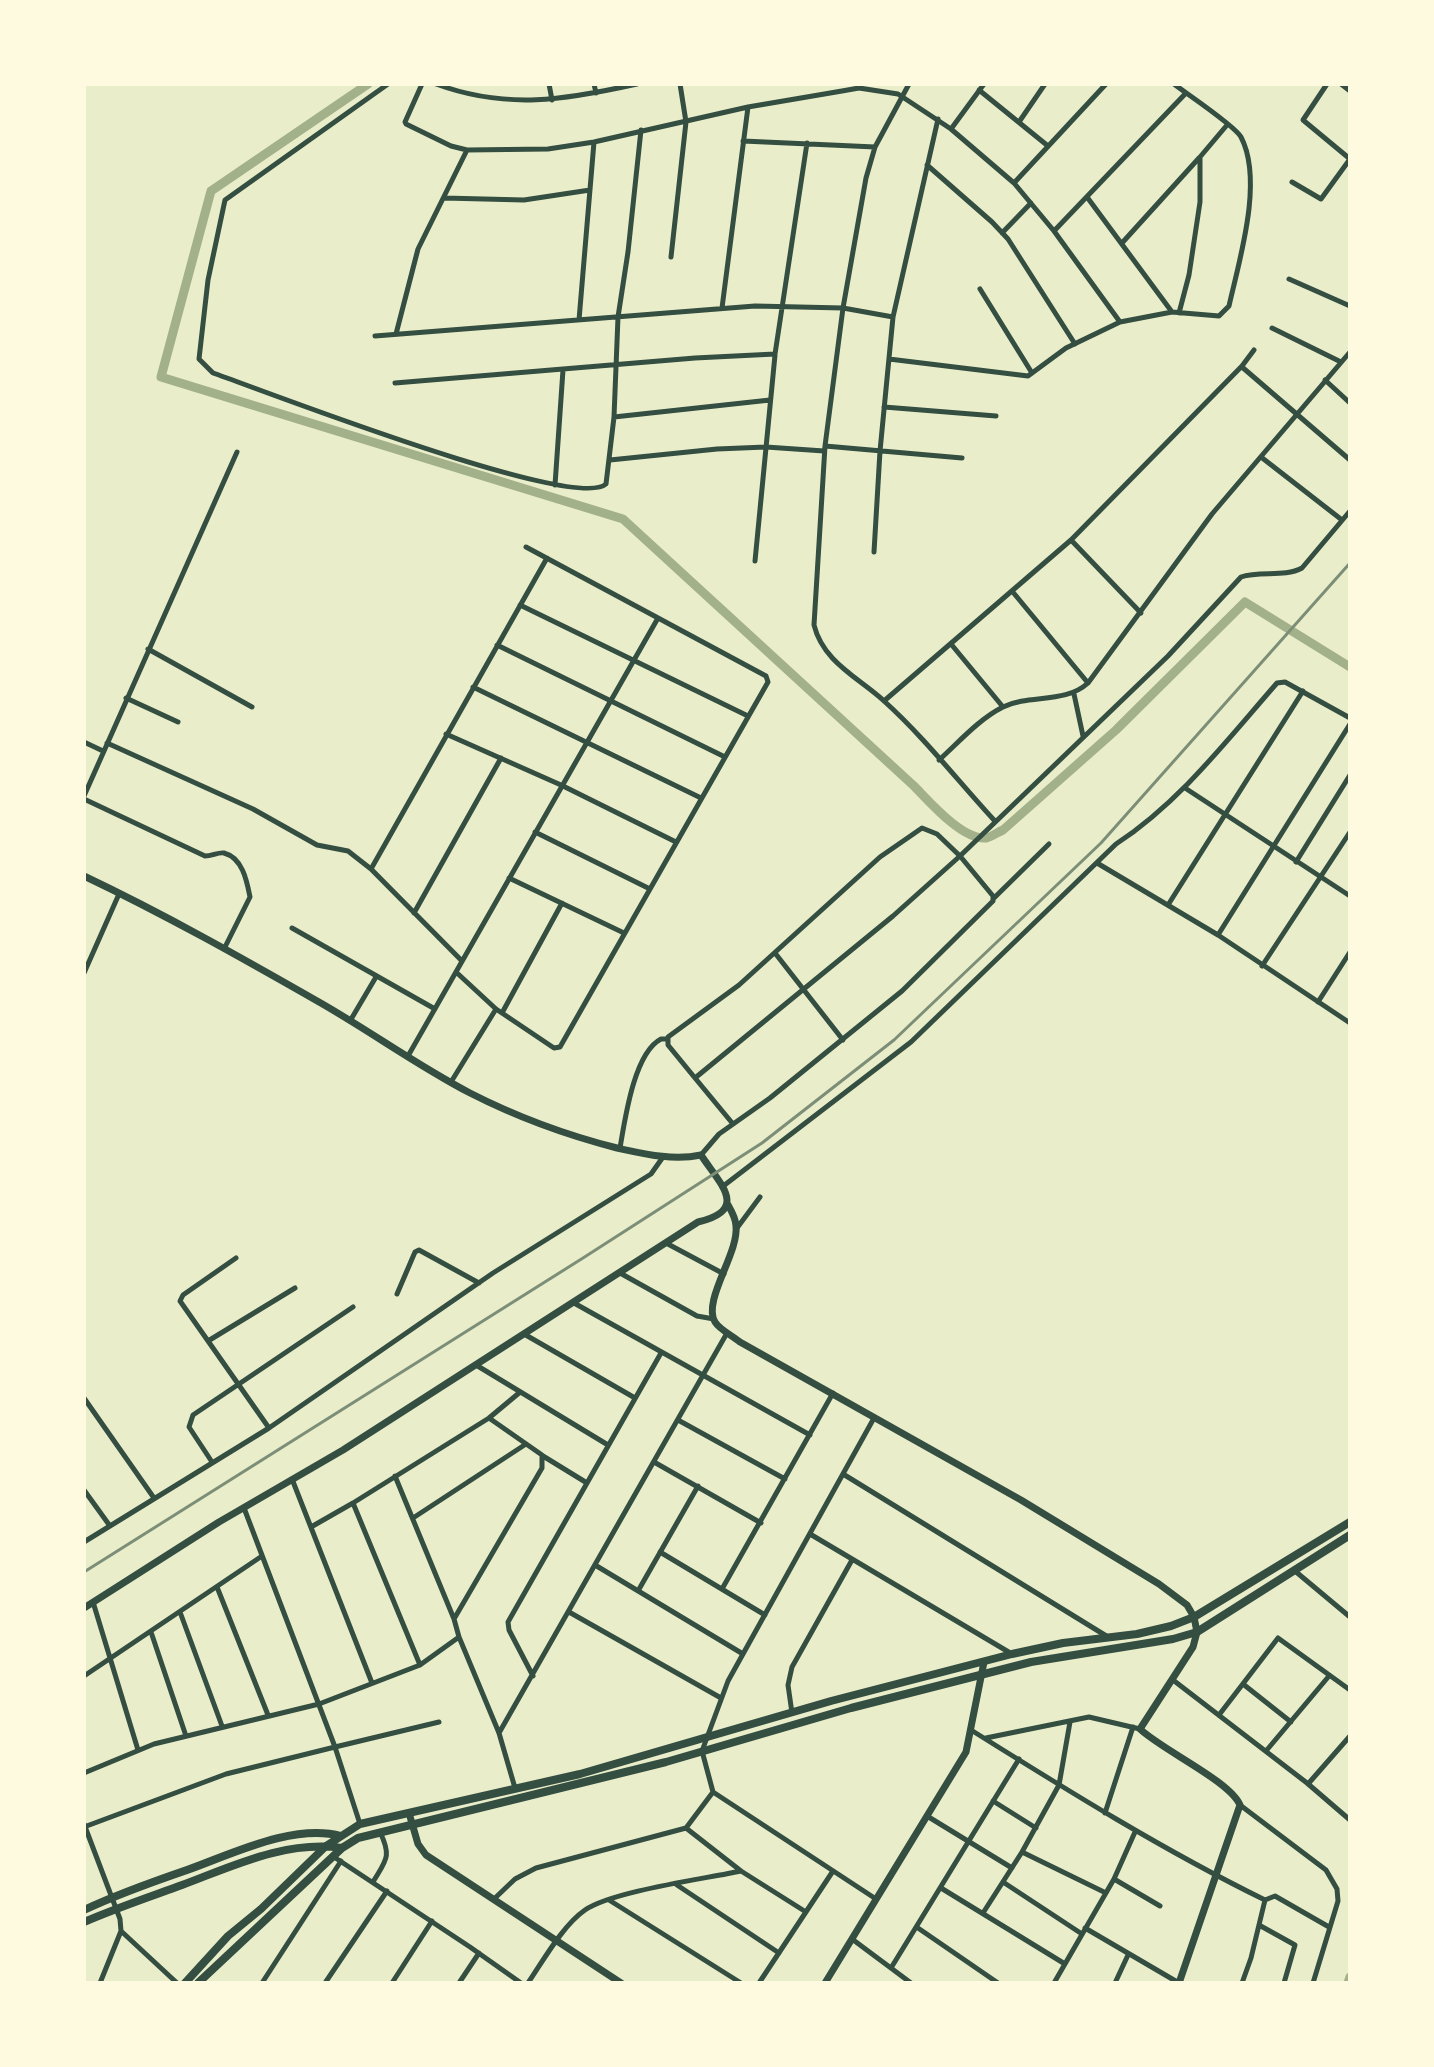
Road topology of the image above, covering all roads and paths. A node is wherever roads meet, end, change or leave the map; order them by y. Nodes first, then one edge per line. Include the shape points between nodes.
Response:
1 (388, 84) edge
2 (422, 84) edge
3 (436, 84) edge
4 (549, 84) edge
5 (594, 84) edge
6 (637, 84) edge
7 (680, 84) edge
8 (909, 84) edge
9 (1045, 84) edge
10 (1106, 84) edge
11 (1174, 84) edge
12 (1327, 84) edge
13 (1341, 84) edge
14 (857, 86) edge
15 (981, 87) edge
16 (1350, 91) edge
17 (596, 93) junction
18 (1186, 93) junction
19 (902, 96) junction
20 (552, 100) junction
21 (748, 107) junction
22 (938, 119) junction
23 (686, 122) junction
24 (1019, 122) junction
25 (1227, 125) junction
26 (951, 129) junction
27 (641, 130) junction
28 (743, 141) junction
29 (594, 142) junction
30 (807, 143) junction
31 (1048, 146) junction
32 (875, 147) junction
33 (467, 150) junction
34 (1200, 157) junction
35 (1350, 159) edge
36 (927, 165) junction
37 (1292, 182) dead end
38 (1014, 183) junction
39 (590, 190) junction
40 (1087, 197) junction
41 (444, 198) junction
42 (1031, 203) junction
43 (1054, 231) junction
44 (1002, 233) junction
45 (1122, 243) junction
46 (671, 257) dead end
47 (1289, 279) dead end
48 (980, 289) dead end
49 (1350, 306) edge
50 (780, 307) junction
51 (722, 308) junction
52 (843, 308) junction
53 (1176, 312) junction
54 (618, 317) junction
55 (893, 317) junction
56 (579, 320) junction
57 (1120, 322) junction
58 (1272, 328) dead end
59 (396, 334) junction
60 (375, 336) dead end
61 (1075, 344) junction
62 (1254, 350) dead end
63 (1350, 352) edge
64 (775, 354) junction
65 (889, 359) junction
66 (1341, 362) junction
67 (616, 364) junction
68 (1242, 366) junction
69 (563, 370) junction
70 (1032, 373) junction
71 (1325, 380) junction
72 (395, 383) dead end
73 (770, 400) junction
74 (1350, 403) edge
75 (884, 407) junction
76 (1296, 414) junction
77 (996, 416) dead end
78 (614, 417) junction
79 (766, 447) junction
80 (825, 449) junction
81 (880, 451) junction
82 (237, 452) dead end
83 (1261, 457) junction
84 (962, 458) dead end
85 (610, 460) junction
86 (1350, 460) edge
87 (555, 485) junction
88 (1350, 511) edge
89 (1342, 520) junction
90 (1071, 540) junction
91 (526, 547) dead end
92 (874, 552) dead end
93 (547, 558) junction
94 (755, 561) dead end
95 (1012, 591) junction
96 (520, 605) junction
97 (1141, 613) junction
98 (658, 618) junction
99 (951, 644) junction
100 (497, 645) junction
101 (148, 649) junction
102 (633, 660) junction
103 (1088, 683) junction
104 (473, 687) junction
105 (1303, 691) junction
106 (1074, 694) junction
107 (126, 698) junction
108 (610, 700) junction
109 (884, 701) junction
110 (252, 707) dead end
111 (1003, 707) junction
112 (748, 716) junction
113 (1350, 721) edge
114 (178, 722) dead end
115 (446, 734) junction
116 (1083, 737) junction
117 (586, 741) junction
118 (84, 742) edge
119 (107, 743) junction
120 (103, 751) junction
121 (725, 757) junction
122 (501, 758) junction
123 (939, 760) junction
124 (1350, 775) edge
125 (561, 785) junction
126 (1185, 788) junction
127 (84, 797) edge
128 (701, 798) junction
129 (1226, 815) junction
130 (994, 820) junction
131 (535, 832) junction
132 (1350, 832) edge
133 (676, 842) junction
134 (1049, 844) dead end
135 (1274, 848) junction
136 (960, 856) junction
137 (1296, 862) junction
138 (1097, 863) junction
139 (371, 869) junction
140 (84, 876) edge
141 (509, 878) junction
142 (1321, 878) junction
143 (650, 889) junction
144 (120, 893) junction
145 (1349, 893) edge
146 (994, 898) junction
147 (562, 903) junction
148 (1168, 905) junction
149 (414, 913) junction
150 (292, 928) dead end
151 (624, 933) junction
152 (1218, 935) junction
153 (224, 949) junction
154 (1350, 952) edge
155 (775, 953) junction
156 (462, 961) junction
157 (1262, 966) junction
158 (456, 972) junction
159 (84, 973) edge
160 (376, 977) junction
161 (804, 990) junction
162 (1318, 1002) junction
163 (435, 1009) junction
164 (499, 1011) junction
165 (350, 1021) junction
166 (1350, 1023) edge
167 (666, 1039) junction
168 (843, 1040) junction
169 (408, 1056) junction
170 (695, 1078) junction
171 (451, 1082) junction
172 (733, 1124) junction
173 (620, 1148) junction
174 (701, 1155) junction
175 (663, 1157) junction
176 (722, 1187) junction
177 (760, 1197) dead end
178 (727, 1201) junction
179 (737, 1229) junction
180 (666, 1243) junction
181 (236, 1258) dead end
182 (620, 1273) junction
183 (724, 1274) junction
184 (479, 1283) junction
185 (295, 1288) dead end
186 (397, 1294) dead end
187 (573, 1302) junction
188 (353, 1307) dead end
189 (714, 1319) junction
190 (727, 1332) junction
191 (523, 1333) junction
192 (208, 1341) junction
193 (661, 1353) junction
194 (475, 1365) junction
195 (703, 1377) junction
196 (238, 1384) junction
197 (519, 1393) junction
198 (833, 1393) junction
199 (84, 1398) edge
200 (635, 1398) junction
201 (489, 1418) junction
202 (874, 1418) junction
203 (678, 1420) junction
204 (269, 1428) junction
205 (810, 1435) junction
206 (526, 1444) junction
207 (608, 1445) junction
208 (542, 1455) junction
209 (212, 1462) junction
210 (654, 1462) junction
211 (843, 1474) junction
212 (395, 1476) junction
213 (292, 1479) junction
214 (785, 1479) junction
215 (587, 1483) junction
216 (698, 1486) junction
217 (84, 1490) edge
218 (154, 1498) junction
219 (353, 1503) junction
220 (244, 1508) junction
221 (413, 1518) junction
222 (1350, 1522) edge
223 (761, 1523) junction
224 (110, 1526) junction
225 (311, 1527) junction
226 (810, 1534) junction
227 (1348, 1539) edge
228 (84, 1542) edge
229 (660, 1552) junction
230 (262, 1556) junction
231 (852, 1560) junction
232 (595, 1565) junction
233 (1295, 1571) junction
234 (217, 1587) junction
235 (722, 1589) junction
236 (638, 1591) junction
237 (93, 1602) junction
238 (84, 1608) edge
239 (180, 1612) junction
240 (569, 1612) junction
241 (765, 1615) junction
242 (1194, 1617) junction
243 (1350, 1617) edge
244 (454, 1619) junction
245 (151, 1632) junction
246 (1197, 1632) junction
247 (459, 1637) junction
248 (1108, 1637) junction
249 (743, 1654) junction
250 (1012, 1654) junction
251 (112, 1658) junction
252 (984, 1662) junction
253 (420, 1665) junction
254 (982, 1675) junction
255 (84, 1676) edge
256 (533, 1676) junction
257 (1329, 1676) junction
258 (1173, 1680) junction
259 (372, 1684) junction
260 (1243, 1684) junction
261 (1350, 1690) edge
262 (721, 1699) junction
263 (319, 1704) junction
264 (792, 1713) junction
265 (268, 1715) junction
266 (1219, 1715) junction
267 (439, 1722) dead end
268 (1070, 1722) junction
269 (1291, 1722) junction
270 (222, 1726) junction
271 (1137, 1728) junction
272 (971, 1730) junction
273 (499, 1733) junction
274 (186, 1736) junction
275 (1350, 1736) edge
276 (708, 1737) junction
277 (985, 1738) junction
278 (335, 1747) junction
279 (138, 1750) junction
280 (702, 1751) junction
281 (1266, 1751) junction
282 (1019, 1759) junction
283 (84, 1773) edge
284 (1308, 1784) junction
285 (1059, 1785) junction
286 (515, 1788) junction
287 (713, 1792) junction
288 (993, 1801) junction
289 (1240, 1805) junction
290 (409, 1813) junction
291 (1105, 1813) junction
292 (927, 1816) junction
293 (1350, 1820) edge
294 (360, 1824) junction
295 (411, 1824) junction
296 (84, 1826) edge
297 (686, 1828) junction
298 (1036, 1828) junction
299 (380, 1832) junction
300 (1135, 1832) junction
301 (340, 1835) junction
302 (354, 1841) junction
303 (969, 1842) junction
304 (326, 1846) junction
305 (342, 1848) junction
306 (1022, 1852) junction
307 (337, 1859) junction
308 (1012, 1868) junction
309 (741, 1871) junction
310 (833, 1871) junction
311 (1217, 1876) junction
312 (1114, 1879) junction
313 (373, 1882) junction
314 (1003, 1882) junction
315 (677, 1885) junction
316 (941, 1888) junction
317 (387, 1891) junction
318 (1106, 1893) junction
319 (112, 1897) junction
320 (494, 1899) junction
321 (608, 1899) junction
322 (876, 1899) junction
323 (1265, 1900) junction
324 (1160, 1906) dead end
325 (116, 1908) junction
326 (84, 1910) edge
327 (806, 1912) junction
328 (983, 1913) junction
329 (432, 1921) junction
330 (84, 1922) edge
331 (1259, 1925) junction
332 (1329, 1927) junction
333 (918, 1928) junction
334 (1085, 1928) junction
335 (121, 1931) junction
336 (1082, 1934) junction
337 (852, 1939) junction
338 (557, 1941) junction
339 (479, 1953) junction
340 (779, 1953) junction
341 (1128, 1955) junction
342 (1065, 1964) junction
343 (891, 1968) junction
344 (191, 1982) edge
345 (100, 1983) edge
346 (177, 1983) edge
347 (262, 1983) edge
348 (325, 1983) edge
349 (392, 1983) edge
350 (459, 1983) edge
351 (521, 1983) edge
352 (528, 1983) edge
353 (621, 1983) edge
354 (741, 1983) edge
355 (759, 1983) edge
356 (825, 1983) edge
357 (911, 1983) edge
358 (998, 1983) edge
359 (1054, 1983) edge
360 (1115, 1983) edge
361 (1179, 1983) edge
362 (1242, 1983) edge
363 (1284, 1983) edge
364 (1313, 1983) edge

1 - 87 street via 228,196 208,280 199,359 213,373 467,462
2 - 33 street via 406,124
3 - 20 street via 479,98
4 - 20 street
5 - 17 street
6 - 17 street
7 - 23 street
8 - 19 street
9 - 24 street
10 - 31 street
11 - 18 street
12 - 35 street via 1303,120
13 - 16 street
14 - 19 street
14 - 21 street
15 - 24 street
15 - 26 street
17 - 20 street
18 - 25 street
18 - 40 street
19 - 22 street
19 - 32 street
21 - 23 street
21 - 28 street
22 - 26 street
22 - 36 street
23 - 27 street
23 - 46 street
24 - 31 street
25 - 34 street
25 - 53 street via 1240,135 1248,159 1250,214 1229,306 1219,316
26 - 38 street
27 - 29 street
27 - 54 street
28 - 30 street
28 - 51 street
29 - 33 street via 548,149
29 - 39 street
30 - 32 street
30 - 50 street
31 - 38 street
32 - 52 street
33 - 41 street
34 - 45 street
34 - 53 street via 1200,202 1189,275
35 - 37 street via 1321,199
36 - 44 street
36 - 55 street
38 - 42 street
39 - 41 street via 524,200
39 - 56 street
40 - 43 street
40 - 45 street
41 - 59 street via 418,249
42 - 43 street
42 - 44 street
43 - 57 street
44 - 61 street
45 - 53 street
47 - 49 street
48 - 70 street
50 - 51 street
50 - 52 street
50 - 64 street
51 - 54 street
52 - 55 street
52 - 80 street
53 - 57 street
54 - 56 street
54 - 67 street
55 - 65 street
56 - 59 street
57 - 61 street
58 - 66 street
59 - 60 street
61 - 70 street
62 - 68 street
63 - 66 street
64 - 67 street
64 - 73 street
65 - 70 street via 1020,377
65 - 75 street
66 - 71 street
67 - 69 street
67 - 78 street
68 - 76 street
68 - 90 street
69 - 72 street
69 - 87 street
71 - 74 street
71 - 76 street
73 - 78 street
73 - 79 street
75 - 77 street
75 - 81 street
76 - 83 street
76 - 86 street
78 - 85 street
79 - 80 street
79 - 85 street
79 - 94 street
80 - 81 street
80 - 109 street via 814,625 834,660
81 - 84 street
81 - 92 street
82 - 101 street
83 - 89 street
83 - 97 street via 1212,514
85 - 87 street via 602,488
88 - 89 street
89 - 116 street via 1302,568 1241,577
90 - 95 street
90 - 97 street
91 - 93 street
93 - 96 street
93 - 98 street
95 - 99 street
95 - 103 street
96 - 100 street
96 - 102 street
97 - 103 street
98 - 102 street
98 - 112 street via 766,676 768,682
99 - 109 street
99 - 111 street
100 - 104 street
100 - 108 street
101 - 107 street
101 - 110 street
102 - 108 street
102 - 112 street
103 - 106 street
104 - 115 street
104 - 117 street
105 - 113 street
105 - 126 street via 1277,683
105 - 129 street
106 - 111 street
106 - 116 street
107 - 114 street
107 - 119 street
108 - 117 street
108 - 121 street
109 - 123 street
111 - 123 street
112 - 121 street
113 - 135 street
115 - 122 street
115 - 139 street
116 - 130 street
117 - 125 street
117 - 128 street
118 - 120 street
119 - 120 street
119 - 139 street via 253,809 317,845 348,851
120 - 127 street
121 - 128 street
122 - 125 street
122 - 149 street
123 - 130 street
124 - 137 street
125 - 131 street
125 - 133 street
126 - 129 street
126 - 138 street
127 - 153 street via 205,856 222,853 236,860 250,897
128 - 133 street
129 - 135 street
129 - 148 street
130 - 136 street
131 - 141 street
131 - 143 street
132 - 142 street
133 - 143 street
134 - 146 street
135 - 137 street
135 - 152 street
136 - 146 street
136 - 155 street via 937,834 922,828 869,866
136 - 161 street
137 - 142 street
138 - 148 street
138 - 176 street via 911,1042
139 - 149 street
140 - 144 street
141 - 147 street
141 - 156 street
142 - 145 street
142 - 157 street
143 - 151 street
144 - 153 street
144 - 159 street
146 - 168 street via 902,991
147 - 151 street
147 - 164 street
148 - 152 street
149 - 156 street
150 - 160 street
151 - 164 street via 557,1049
152 - 157 street
153 - 165 street
154 - 162 street
155 - 161 street
155 - 167 street
156 - 158 street
157 - 162 street
158 - 163 street
158 - 164 street
160 - 163 street
160 - 165 street
161 - 168 street
161 - 170 street
162 - 166 street
163 - 169 street
164 - 171 street
165 - 169 street
167 - 170 street
167 - 173 street via 651,1045 638,1072
168 - 172 street
169 - 171 street
170 - 172 street
171 - 173 street via 535,1123
172 - 174 street
173 - 175 street
174 - 175 street
174 - 176 street
175 - 184 street via 651,1174
176 - 178 street
177 - 179 street
178 - 179 street
178 - 180 street via 717,1217 698,1222
179 - 183 street
180 - 182 street
180 - 183 street
181 - 192 street via 181,1298
182 - 187 street
182 - 189 street via 697,1316
183 - 189 street
184 - 186 street via 419,1250
184 - 204 street
185 - 192 street
187 - 191 street
187 - 193 street
188 - 196 street
189 - 190 street
190 - 195 street
190 - 198 street
191 - 194 street
191 - 200 street
192 - 196 street
193 - 195 street
193 - 200 street
194 - 197 street
194 - 213 street
195 - 203 street
195 - 205 street
196 - 204 street
196 - 209 street via 190,1420 189,1427
197 - 201 street
197 - 207 street
198 - 202 street
198 - 205 street
199 - 218 street
200 - 207 street
201 - 206 street
201 - 212 street
202 - 211 street
202 - 242 street via 1159,1584
203 - 210 street
203 - 214 street
204 - 209 street
205 - 214 street
206 - 208 street
206 - 221 street
207 - 215 street
208 - 215 street
208 - 244 street via 542,1468
209 - 218 street
210 - 216 street
210 - 232 street
211 - 226 street
211 - 248 street
212 - 219 street
212 - 221 street
213 - 220 street
213 - 225 street
214 - 223 street
215 - 256 street via 508,1622
216 - 223 street
216 - 229 street
217 - 224 street
218 - 224 street
219 - 225 street
219 - 253 street
220 - 230 street
220 - 237 street
221 - 244 street
222 - 242 main road
223 - 235 street
224 - 228 street
225 - 259 street
226 - 231 street
226 - 241 street
227 - 233 main road
229 - 235 street
229 - 236 street
230 - 234 street
230 - 263 street
231 - 250 street
231 - 264 street via 792,1667
232 - 236 street
232 - 240 street
233 - 243 street
233 - 246 main road
234 - 239 street
234 - 265 street
235 - 241 street
236 - 249 street
237 - 238 street
237 - 251 street
239 - 245 street
239 - 270 street
240 - 256 street
240 - 262 street
241 - 249 street
242 - 246 street
242 - 248 main road
244 - 247 street
245 - 251 street
245 - 274 street
246 - 254 main road
246 - 258 street
247 - 253 street
247 - 273 street
248 - 250 main road
249 - 262 street
250 - 252 main road
251 - 255 street
251 - 279 street
252 - 254 street
252 - 264 main road
253 - 259 street
254 - 272 street
254 - 280 main road
256 - 273 street
257 - 260 street via 1278,1638
257 - 261 street
257 - 269 street
258 - 266 street
258 - 271 street
259 - 263 street
260 - 266 street
260 - 269 street
262 - 276 street
263 - 265 street
263 - 278 street
264 - 276 main road
265 - 270 street
266 - 281 street
267 - 278 street
268 - 271 street via 1089,1717
268 - 277 street
268 - 285 street
269 - 281 street
270 - 274 street
271 - 289 street via 1214,1780
271 - 291 street
272 - 277 street
272 - 292 street via 966,1752
273 - 286 street
274 - 279 street
275 - 284 street
276 - 280 street
276 - 286 main road
277 - 282 street
278 - 294 street
278 - 296 street via 226,1774
279 - 283 street
280 - 287 street
280 - 295 main road
281 - 284 street
282 - 285 street
282 - 288 street
284 - 293 street
285 - 291 street
285 - 298 street
286 - 290 main road
287 - 297 street
287 - 310 street
288 - 298 street
288 - 303 street
289 - 311 street
289 - 332 street via 1326,1870 1339,1895
290 - 294 main road
290 - 295 street
291 - 300 street
292 - 303 street
292 - 322 street
294 - 301 main road
295 - 299 main road
295 - 320 street via 426,1855
296 - 319 street
297 - 309 street
297 - 320 street via 536,1868
298 - 306 street
299 - 302 main road
299 - 313 street via 387,1859
300 - 311 street
300 - 312 street
301 - 302 main road
301 - 304 main road
301 - 319 main road via 317,1832 264,1842
302 - 305 main road
303 - 308 street
303 - 316 street
304 - 305 main road
304 - 325 main road via 265,1855
304 - 344 main road via 228,1936
305 - 307 main road
306 - 308 street
306 - 318 street
307 - 313 street
307 - 344 main road
307 - 347 street
308 - 314 street
309 - 315 street
309 - 327 street
310 - 322 street
310 - 327 street
311 - 323 street
311 - 361 street
312 - 318 street
312 - 324 street
313 - 317 street
314 - 328 street
314 - 336 street
315 - 321 street
315 - 340 street
316 - 328 street
316 - 333 street
317 - 329 street
317 - 348 street
318 - 334 street
319 - 325 street
319 - 326 main road
320 - 338 street
321 - 338 street via 584,1910
321 - 354 street
322 - 337 street
323 - 331 street
323 - 332 street via 1275,1896
325 - 330 main road
325 - 335 street
327 - 340 street
328 - 342 street
329 - 339 street
329 - 349 street
331 - 362 street
331 - 363 street via 1295,1945
332 - 364 street
333 - 343 street
333 - 358 street
334 - 336 street
334 - 341 street
335 - 345 street
335 - 346 street
336 - 342 street
337 - 343 street
337 - 356 street
338 - 352 street
338 - 353 street
339 - 350 street
339 - 351 street
340 - 355 street
341 - 360 street
341 - 361 street
342 - 359 street
343 - 357 street

